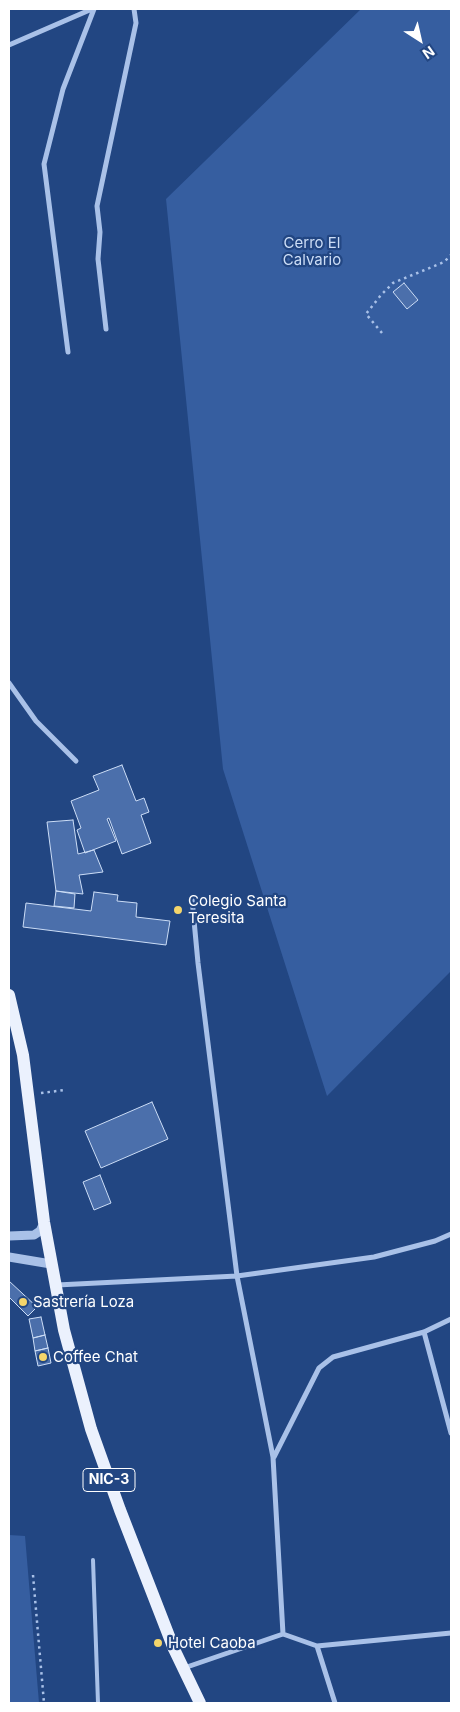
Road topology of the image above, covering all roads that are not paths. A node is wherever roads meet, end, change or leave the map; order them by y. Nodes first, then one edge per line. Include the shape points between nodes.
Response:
1 (93, 9) edge
2 (134, 9) edge
3 (9, 45) edge
4 (106, 329) dead end
5 (68, 352) dead end
6 (9, 684) edge
7 (76, 761) dead end
8 (192, 899) dead end
9 (9, 995) edge
10 (44, 1222) junction
11 (451, 1234) edge
12 (9, 1236) edge
13 (9, 1257) edge
14 (51, 1264) junction
15 (238, 1276) junction
16 (55, 1285) junction
17 (451, 1319) edge
18 (424, 1332) junction
19 (451, 1433) edge
20 (273, 1457) junction
21 (93, 1560) dead end
22 (451, 1633) edge
23 (283, 1634) junction
24 (317, 1646) junction
25 (183, 1668) junction
26 (98, 1703) edge
27 (200, 1703) edge
28 (335, 1703) edge

1 - 3 street
1 - 5 street via 63,89 44,164
2 - 4 street via 136,23 97,206 100,232 98,259
6 - 7 street via 36,721
8 - 15 street
9 - 10 main road, NIC-3 via 23,1055
10 - 12 street via 34,1235
10 - 14 main road, NIC-3
11 - 15 street via 374,1257
13 - 14 street
14 - 16 main road, NIC-3
15 - 16 street
15 - 20 street
16 - 25 main road, NIC-3 via 91,1428
17 - 18 street
18 - 19 street
18 - 20 street via 333,1357 319,1368
20 - 23 street
21 - 26 lane
22 - 24 street
23 - 24 street
23 - 25 street
24 - 28 street
25 - 27 main road, NIC-3

